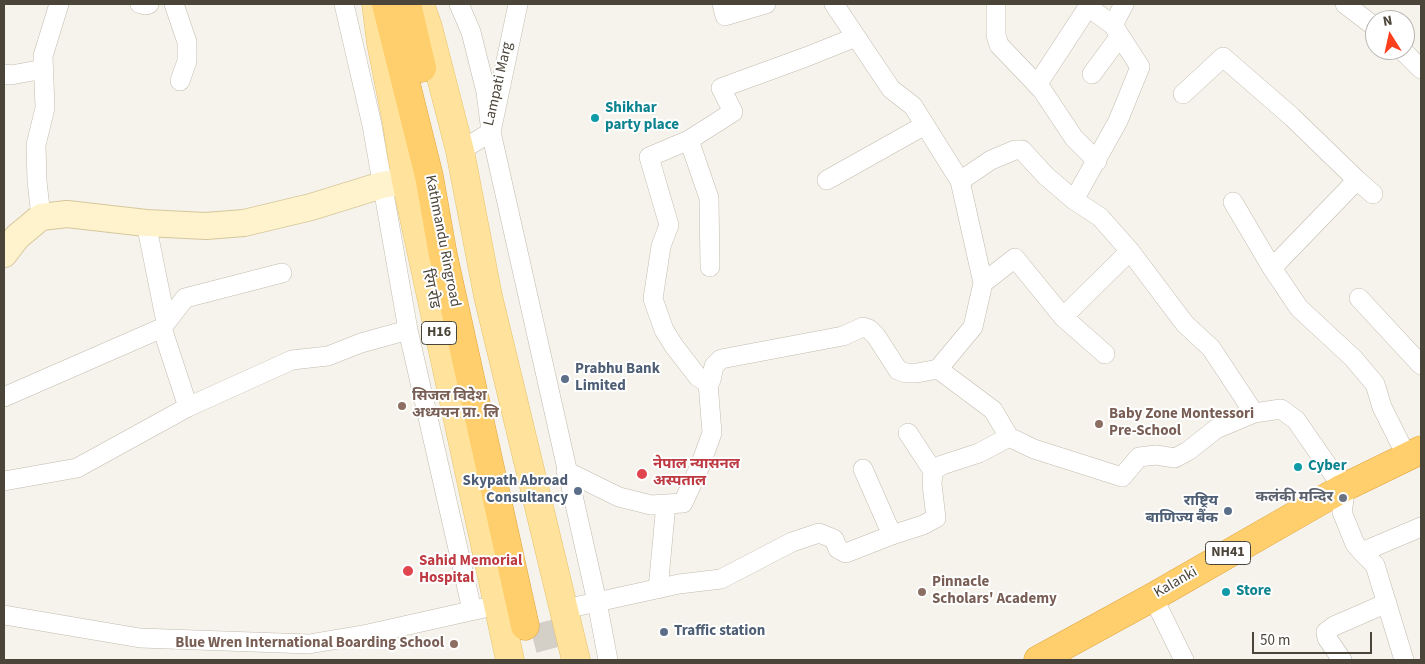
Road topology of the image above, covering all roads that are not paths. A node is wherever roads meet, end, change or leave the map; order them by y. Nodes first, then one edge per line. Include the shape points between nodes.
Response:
1 (59, 4) edge
2 (140, 4) edge
3 (149, 4) edge
4 (174, 4) edge
5 (344, 4) edge
6 (376, 4) edge
7 (386, 4) edge
8 (419, 4) edge
9 (459, 4) edge
10 (518, 4) edge
11 (722, 4) edge
12 (766, 4) edge
13 (834, 4) edge
14 (996, 4) edge
15 (1124, 4) edge
16 (1345, 4) edge
17 (1365, 19) edge
18 (1117, 31) junction
19 (856, 37) junction
20 (1412, 60) edge
21 (44, 69) junction
22 (1421, 69) edge
23 (4, 74) edge
24 (1092, 74) dead end
25 (180, 81) dead end
26 (1037, 85) junction
27 (1183, 94) dead end
28 (925, 125) junction
29 (490, 132) junction
30 (689, 140) junction
31 (460, 151) junction
32 (1096, 161) junction
33 (828, 180) dead end
34 (1357, 180) junction
35 (960, 181) junction
36 (394, 183) junction
37 (1373, 194) dead end
38 (1074, 200) junction
39 (1233, 202) dead end
40 (41, 217) junction
41 (146, 223) junction
42 (1130, 251) junction
43 (4, 254) edge
44 (710, 266) dead end
45 (1272, 268) junction
46 (282, 273) dead end
47 (982, 283) junction
48 (1359, 298) dead end
49 (1063, 317) junction
50 (164, 325) junction
51 (408, 330) junction
52 (1105, 354) dead end
53 (1421, 365) edge
54 (938, 369) junction
55 (708, 383) junction
56 (4, 397) edge
57 (188, 407) junction
58 (1254, 413) junction
59 (908, 432) dead end
60 (1008, 437) junction
61 (1414, 454) edge
62 (863, 469) dead end
63 (566, 471) junction
64 (933, 471) junction
65 (4, 480) edge
66 (1343, 488) junction
67 (666, 504) junction
68 (1421, 527) edge
69 (892, 535) junction
70 (1362, 552) junction
71 (658, 589) junction
72 (1153, 596) junction
73 (597, 602) junction
74 (1387, 603) junction
75 (485, 608) junction
76 (4, 615) edge
77 (544, 619) junction
78 (510, 660) edge
79 (576, 660) edge
80 (608, 660) edge
81 (1038, 660) edge
82 (1184, 660) edge
83 (1342, 660) edge
84 (1404, 660) edge

1 - 21 street via 44,56
2 - 3 street
4 - 25 street via 187,42 187,61
5 - 36 street via 372,125
6 - 36 main road, रिंग रोड / H16 via 396,118
7 - 77 highway, Kathmandu Ringroad via 429,176 443,255
8 - 31 main road
8 - 77 highway, Kathmandu Ringroad via 451,199 492,402
9 - 29 street via 486,92
10 - 29 street, Lampati Marg
11 - 12 street via 725,16
13 - 19 street
14 - 26 street via 999,45
15 - 18 street
16 - 17 street
18 - 24 street
18 - 26 street via 1088,7
18 - 32 street via 1140,67 1118,120
19 - 28 street via 891,89 913,106
19 - 30 street via 721,88 733,112
20 - 22 street
21 - 23 street
21 - 40 street via 45,108 36,145
26 - 32 street via 1074,138
27 - 34 street via 1223,57
28 - 33 street
28 - 35 street
29 - 31 street, Lampati Marg
29 - 63 street
30 - 44 street via 709,198
30 - 55 street via 649,157 669,225 661,246 653,299 664,330 674,346 698,377
31 - 77 main road
32 - 38 street
34 - 37 street
34 - 45 street
35 - 38 street via 991,160 1022,150
35 - 47 street
36 - 41 street via 244,223 206,226
36 - 51 street
36 - 75 main road, रिंग रोड / H16
38 - 42 street via 1100,217
39 - 45 street
40 - 41 street via 66,214
40 - 43 street via 17,237
41 - 50 street
42 - 49 street
42 - 58 street via 1185,324 1211,348
45 - 61 street via 1299,308 1354,358 1375,384 1382,407
46 - 50 street via 185,298
47 - 49 street via 1015,258
47 - 54 street via 974,327
48 - 53 street
49 - 52 street
50 - 56 street
50 - 57 street
51 - 57 street via 328,356 292,360
51 - 75 street
54 - 55 street via 906,373 898,370 876,336 863,327 843,336 721,359 714,366
54 - 60 street via 993,410
55 - 67 street via 712,434 682,503
57 - 65 street via 77,468
58 - 60 street via 1216,429 1174,458 1139,456 1122,477 1034,449
58 - 66 street via 1281,409 1296,420
59 - 64 street
60 - 64 street via 979,453
61 - 66 highway, Kalanki / NH41
62 - 69 street
63 - 67 street via 619,498 651,505
63 - 73 street
64 - 69 street via 936,518
66 - 70 street via 1342,512 1355,544
66 - 72 highway, Kalanki / NH41
67 - 71 street
68 - 70 street
69 - 71 street via 846,553 838,549 834,539 819,533 792,542 721,579
70 - 74 street via 1375,565
71 - 73 street
72 - 81 highway, Kalanki / NH41
72 - 82 street
73 - 77 street
73 - 80 street
74 - 83 street via 1326,632
74 - 84 street
75 - 76 street via 309,644 140,638
75 - 78 main road, रिंग रोड / H16
77 - 79 main road

